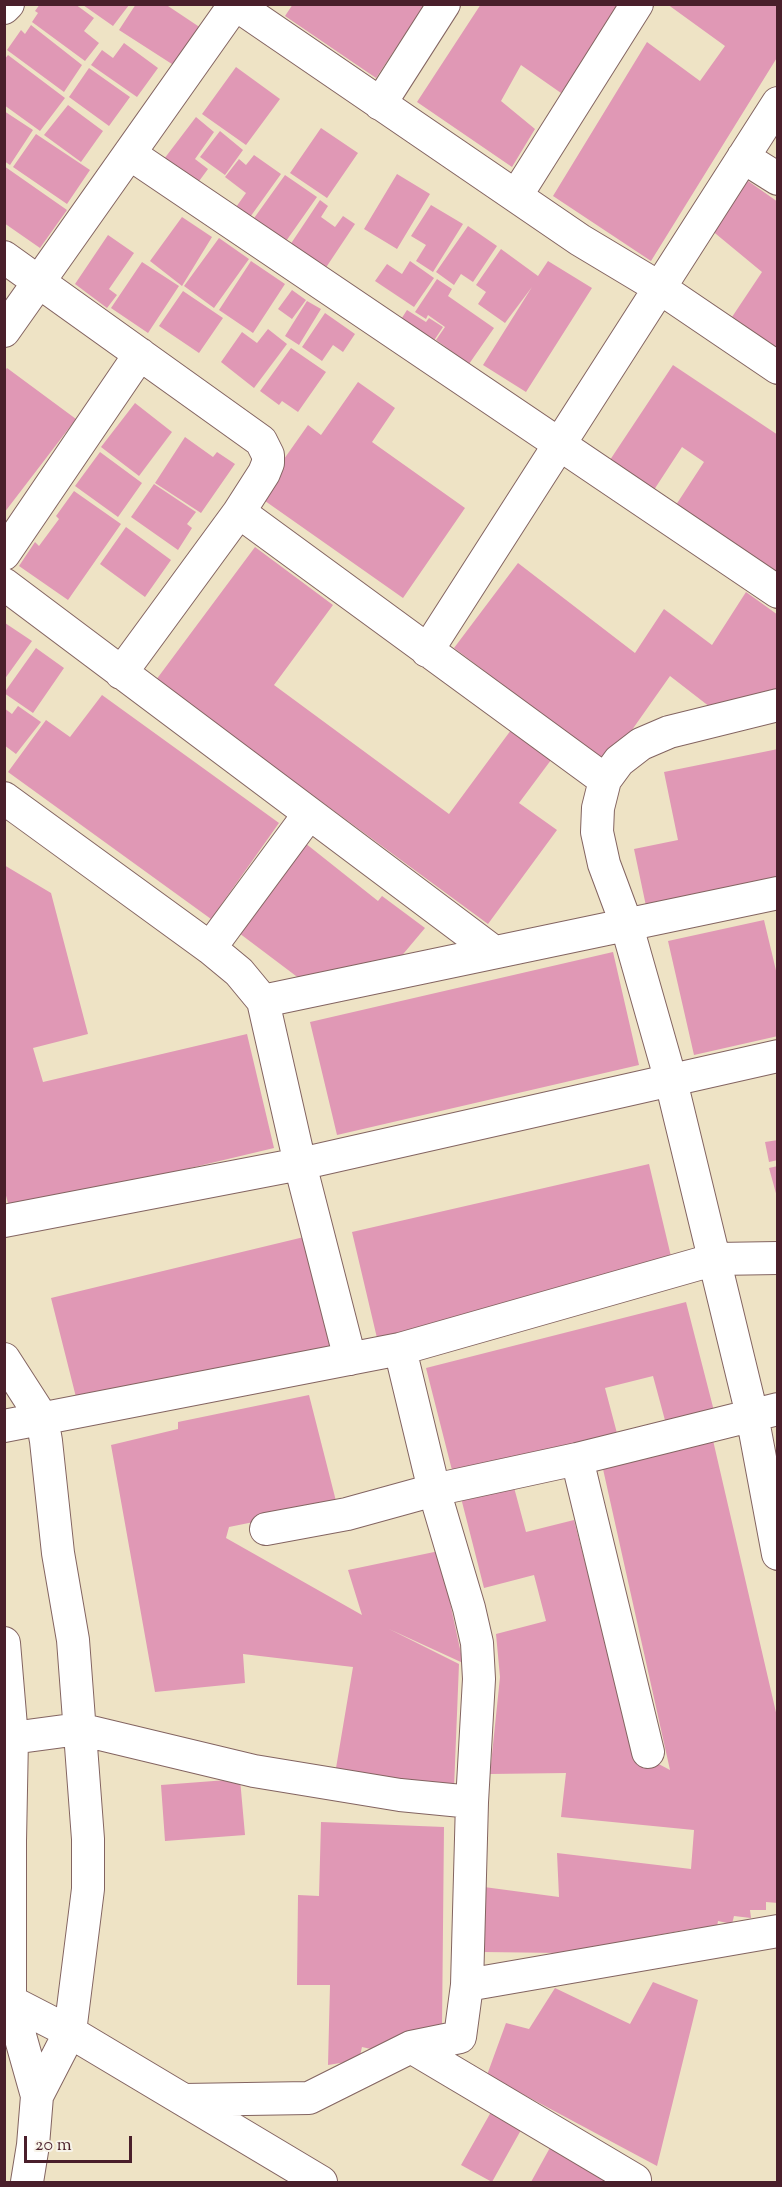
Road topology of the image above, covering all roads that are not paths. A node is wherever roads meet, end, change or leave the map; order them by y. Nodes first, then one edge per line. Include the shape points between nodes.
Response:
1 (8, 4) edge
2 (444, 4) edge
3 (637, 4) edge
4 (4, 8) edge
5 (380, 104) junction
6 (777, 104) edge
7 (130, 154) junction
8 (743, 157) junction
9 (777, 179) edge
10 (516, 196) junction
11 (4, 257) edge
12 (39, 282) junction
13 (660, 288) junction
14 (4, 331) edge
15 (141, 354) junction
16 (777, 368) edge
17 (559, 445) junction
18 (239, 512) junction
19 (4, 554) edge
20 (4, 584) edge
21 (777, 592) edge
22 (427, 651) junction
23 (121, 673) junction
24 (777, 705) edge
25 (605, 780) junction
26 (4, 798) edge
27 (309, 814) junction
28 (777, 893) edge
29 (626, 923) junction
30 (210, 948) junction
31 (494, 952) junction
32 (263, 1001) junction
33 (777, 1056) edge
34 (671, 1081) junction
35 (300, 1164) junction
36 (4, 1221) edge
37 (777, 1258) edge
38 (716, 1260) junction
39 (399, 1349) junction
40 (4, 1359) edge
41 (350, 1359) junction
42 (765, 1412) edge
43 (42, 1418) junction
44 (4, 1426) edge
45 (577, 1459) junction
46 (434, 1490) junction
47 (266, 1529) dead end
48 (777, 1554) edge
49 (4, 1643) edge
50 (79, 1729) junction
51 (12, 1738) junction
52 (648, 1752) dead end
53 (472, 1802) junction
54 (777, 1931) edge
55 (467, 1985) junction
56 (7, 1999) edge
57 (70, 2032) junction
58 (411, 2047) junction
59 (37, 2096) junction
60 (183, 2100) junction
61 (635, 2180) dead end
62 (27, 2182) edge
63 (321, 2182) edge

1 - 4 street
2 - 5 street
3 - 10 street
5 - 7 street via 235,4
5 - 10 street
6 - 8 street
7 - 12 street
7 - 17 street
8 - 9 street
8 - 13 street
10 - 13 street
11 - 12 street
12 - 14 street
12 - 15 street
13 - 16 street
13 - 17 street
15 - 18 street via 265,447 268,463 264,473
15 - 19 street
17 - 21 street
17 - 22 street
18 - 22 street
18 - 23 street
20 - 23 street
22 - 25 street
23 - 27 street
24 - 25 street via 669,732 641,744 619,761
25 - 29 street via 597,832 604,864
26 - 30 street
27 - 30 street
27 - 31 street
28 - 29 street
29 - 31 street
29 - 34 street
30 - 32 street via 239,972
31 - 32 street
32 - 35 street
33 - 34 street
34 - 35 street
34 - 38 street
35 - 36 street
35 - 41 street
37 - 38 street
38 - 39 street
38 - 42 street
39 - 41 street
39 - 46 street
40 - 43 street
41 - 43 street
42 - 45 street
42 - 48 street
43 - 44 street
43 - 50 street via 73,1640
45 - 46 street
45 - 52 street
46 - 47 street via 347,1514
46 - 53 street via 477,1643 479,1679
49 - 51 street
50 - 51 street
50 - 53 street via 254,1771 400,1795
50 - 57 street via 88,1889
51 - 56 street
53 - 55 street
54 - 55 street
55 - 58 street via 460,2037
56 - 57 street
56 - 59 street
57 - 59 street
57 - 60 street
58 - 60 street via 309,2098
58 - 61 street
59 - 62 street
60 - 63 street

